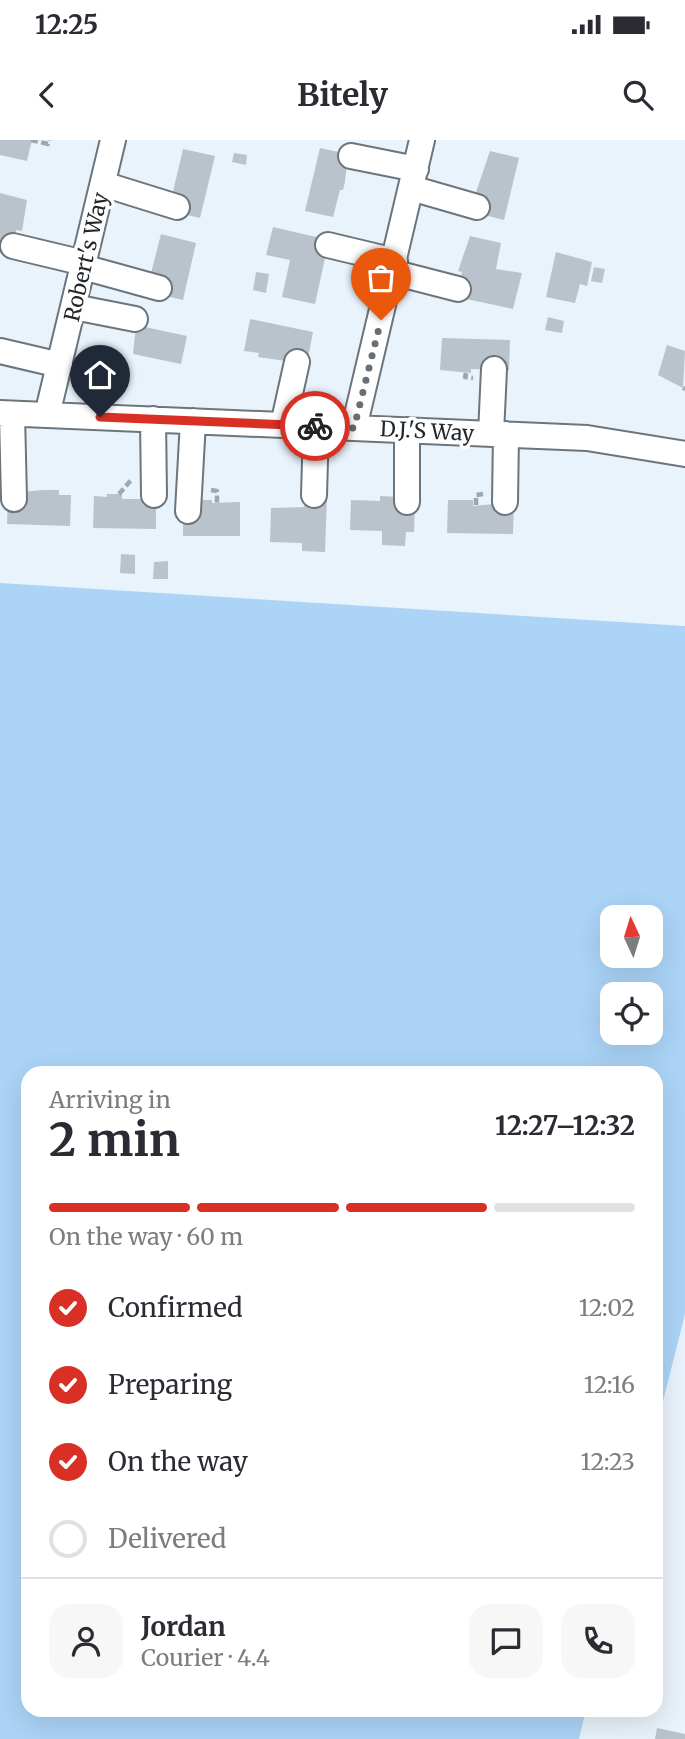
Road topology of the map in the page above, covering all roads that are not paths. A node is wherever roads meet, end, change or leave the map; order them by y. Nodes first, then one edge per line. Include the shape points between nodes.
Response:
1 (113, 140) edge
2 (422, 140) edge
3 (351, 156) dead end
4 (413, 179) junction
5 (103, 184) junction
6 (177, 207) dead end
7 (477, 207) dead end
8 (328, 245) dead end
9 (13, 246) dead end
10 (84, 265) junction
11 (393, 267) junction
12 (159, 288) dead end
13 (458, 289) dead end
14 (74, 307) junction
15 (135, 319) dead end
16 (0, 351) edge
17 (297, 362) dead end
18 (60, 365) junction
19 (494, 369) dead end
20 (6, 414) edge
21 (47, 415) junction
22 (153, 419) junction
23 (193, 421) junction
24 (283, 425) junction
25 (316, 426) junction
26 (354, 428) junction
27 (407, 430) junction
28 (499, 434) junction
29 (685, 454) edge
30 (154, 495) dead end
31 (314, 495) dead end
32 (14, 499) dead end
33 (407, 502) dead end
34 (505, 502) dead end
35 (188, 511) dead end

1 - 5 street, Robert's Way
2 - 4 street
3 - 4 street
4 - 7 street
4 - 11 street
5 - 6 street
5 - 10 street, Robert's Way
8 - 11 street
9 - 10 street
10 - 12 street
10 - 14 street, Robert's Way
11 - 13 street
11 - 26 street
14 - 15 street
14 - 18 street, Robert's Way
16 - 18 street
17 - 24 street
18 - 21 street, Robert's Way
19 - 28 street
20 - 21 street, D.J.'S Way
20 - 32 street
21 - 22 street, D.J.'S Way
22 - 23 street, D.J.'S Way
22 - 30 street
23 - 24 street, D.J.'S Way
23 - 35 street
24 - 25 street, D.J.'S Way
25 - 26 street, D.J.'S Way
25 - 31 street
26 - 27 street, D.J.'S Way
27 - 28 street, D.J.'S Way
27 - 33 street
28 - 29 street, D.J.'S Way via 587,438
28 - 34 street

